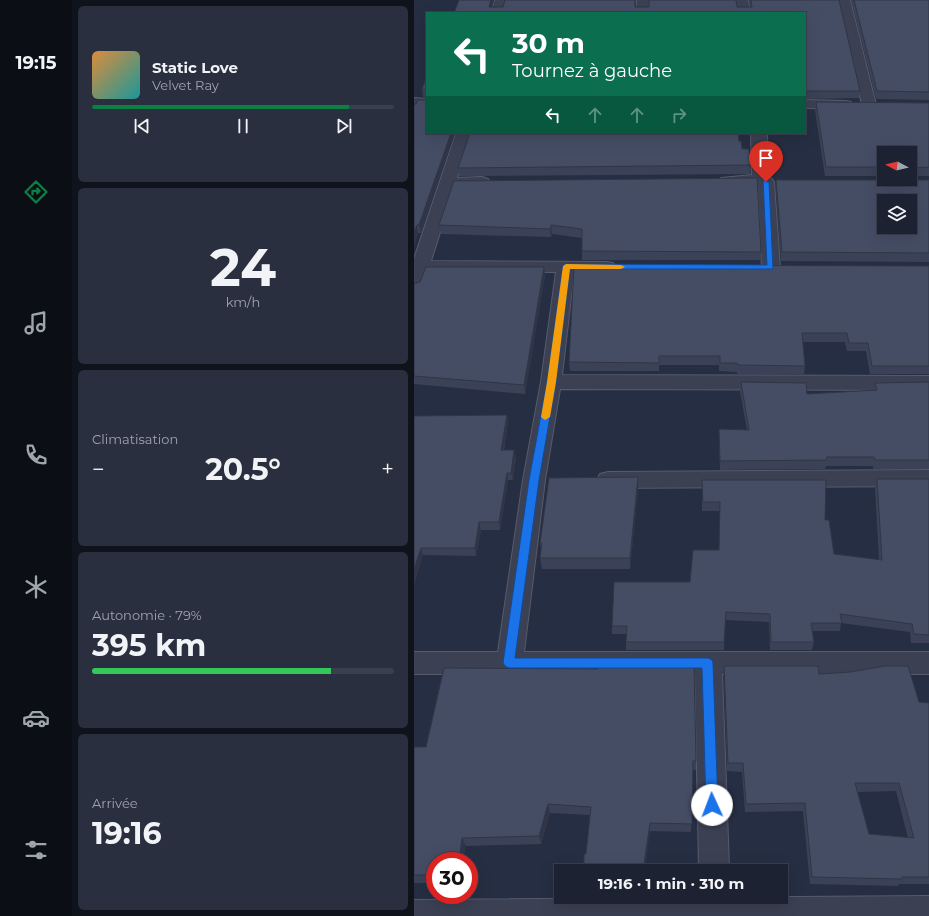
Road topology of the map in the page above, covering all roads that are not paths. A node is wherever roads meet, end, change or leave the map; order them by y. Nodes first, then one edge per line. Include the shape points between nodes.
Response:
1 (501, 0) edge
2 (643, 0) edge
3 (742, 0) edge
4 (844, 0) edge
5 (497, 12) edge
6 (642, 12) edge
7 (744, 12) edge
8 (414, 102) edge
9 (426, 102) edge
10 (806, 104) edge
11 (869, 105) junction
12 (884, 105) edge
13 (464, 134) edge
14 (759, 134) edge
15 (713, 181) edge
16 (769, 181) junction
17 (494, 182) edge
18 (448, 183) junction
19 (417, 266) edge
20 (566, 266) junction
21 (622, 267) edge
22 (771, 268) edge
23 (414, 286) edge
24 (551, 382) junction
25 (929, 383) edge
26 (929, 478) edge
27 (534, 480) junction
28 (558, 480) edge
29 (589, 480) edge
30 (414, 663) edge
31 (509, 663) junction
32 (708, 663) junction
33 (929, 663) edge
34 (714, 864) edge
35 (698, 909) edge
36 (929, 912) edge
37 (414, 916) edge

1 - 5 street
2 - 6 street
3 - 7 street
4 - 11 street
8 - 9 street
10 - 11 street
11 - 12 street
13 - 18 street
14 - 16 street
15 - 16 street
16 - 22 street
17 - 18 street
18 - 19 street
19 - 20 street
19 - 23 street
20 - 21 street
20 - 24 street
24 - 25 street
24 - 27 street
26 - 29 street
27 - 28 street
27 - 31 street
30 - 31 street
31 - 32 street
32 - 33 street
32 - 34 street
35 - 36 street
35 - 37 street

